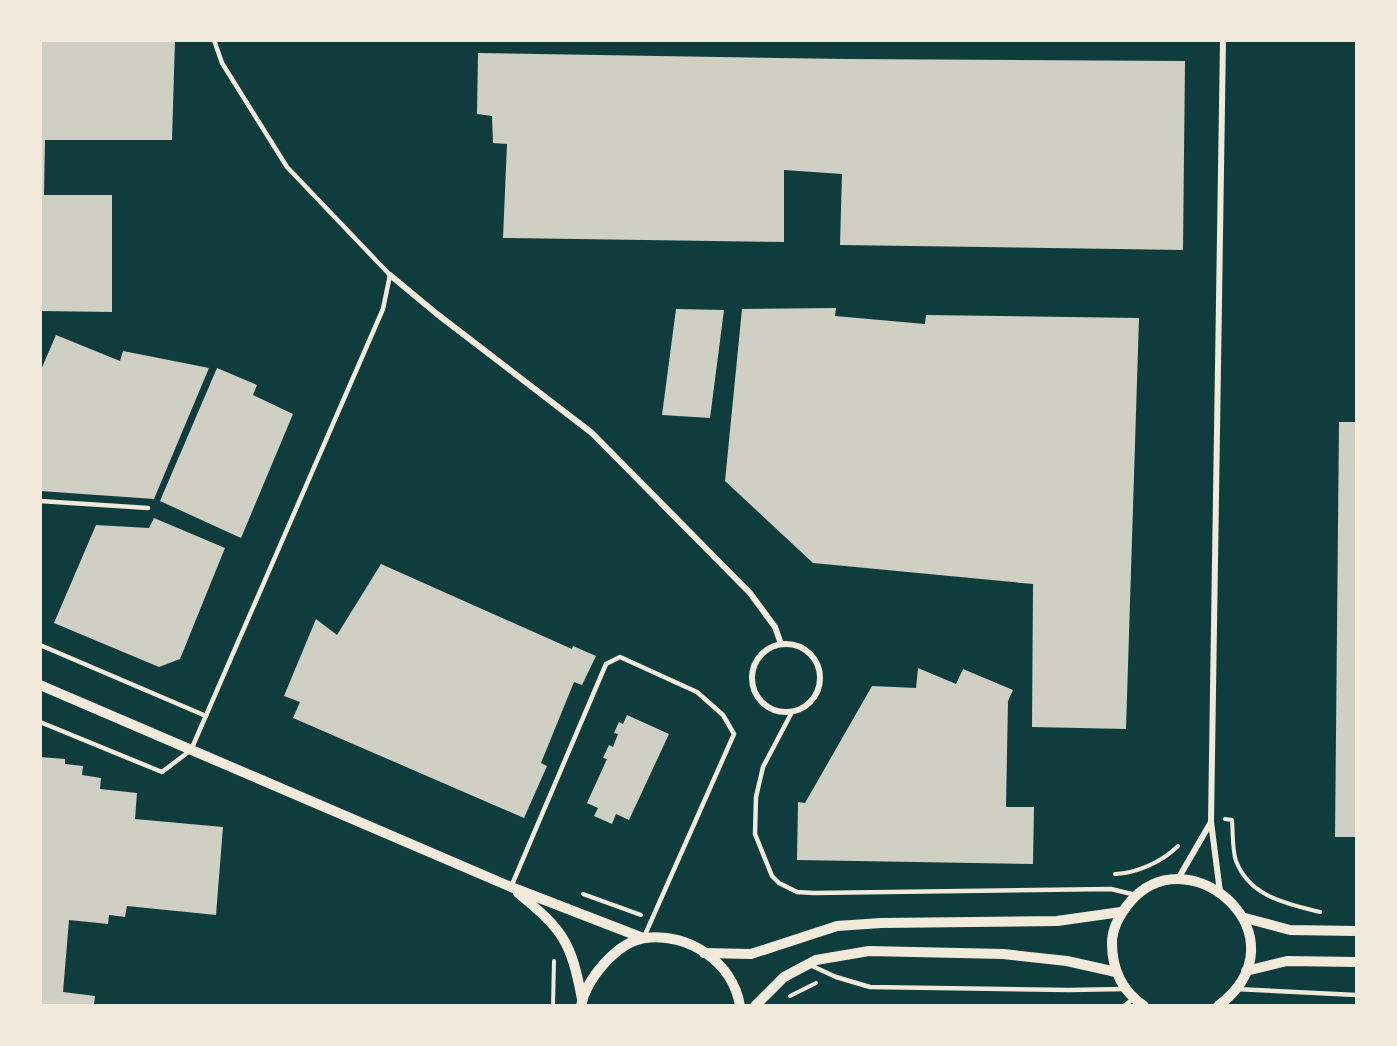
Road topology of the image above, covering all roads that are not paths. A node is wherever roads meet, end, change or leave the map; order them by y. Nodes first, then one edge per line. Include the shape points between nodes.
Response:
1 (214, 40) edge
2 (1223, 40) edge
3 (390, 275) junction
4 (40, 501) edge
5 (148, 508) dead end
6 (781, 644) junction
7 (40, 645) edge
8 (40, 685) edge
9 (792, 712) junction
10 (206, 716) junction
11 (40, 722) edge
12 (191, 750) junction
13 (1211, 820) junction
14 (1178, 879) junction
15 (511, 887) junction
16 (1220, 892) junction
17 (1136, 895) junction
18 (1121, 912) junction
19 (1245, 918) junction
20 (1356, 931) edge
21 (643, 938) junction
22 (704, 953) junction
23 (1356, 962) edge
24 (808, 964) junction
25 (1246, 971) junction
26 (1116, 972) junction
27 (1126, 989) junction
28 (1235, 989) junction
29 (1356, 995) edge
30 (582, 1002) edge
31 (1129, 1002) edge
32 (740, 1005) edge
33 (755, 1005) edge
34 (1144, 1005) edge
35 (1218, 1005) edge

1 - 3 lane via 222,63 287,167
2 - 13 street
3 - 6 street via 592,433 750,593 775,627
3 - 10 lane via 383,309
4 - 5 lane
6 - 9 street via 793,644 813,657 820,679 812,700
6 - 9 street via 761,653 751,673 752,684 755,694 771,710
7 - 10 lane
8 - 12 street
9 - 17 lane via 763,767 756,797 755,834 771,876 779,883 797,892 813,893 1111,890
10 - 12 lane
11 - 12 lane via 162,772
12 - 15 street
13 - 14 street
13 - 16 street
14 - 16 street via 1200,882
14 - 17 street via 1156,883
15 - 21 street
15 - 21 lane via 606,664 620,657 697,692 723,715 734,734
15 - 30 street via 552,922 564,939 576,967
16 - 19 street
17 - 18 street
18 - 22 street via 1048,922 837,926 751,954
18 - 26 street via 1112,934
19 - 20 street via 1290,930
19 - 25 street via 1251,952
21 - 22 street via 685,942
21 - 30 street via 623,947 608,960 594,975
22 - 32 street via 731,978
23 - 25 street via 1287,961
24 - 26 street via 869,951 992,953 1067,961
24 - 27 lane via 870,987
24 - 33 street via 784,977
25 - 28 street
26 - 27 street
27 - 31 street
28 - 29 lane
28 - 35 street
31 - 34 street

